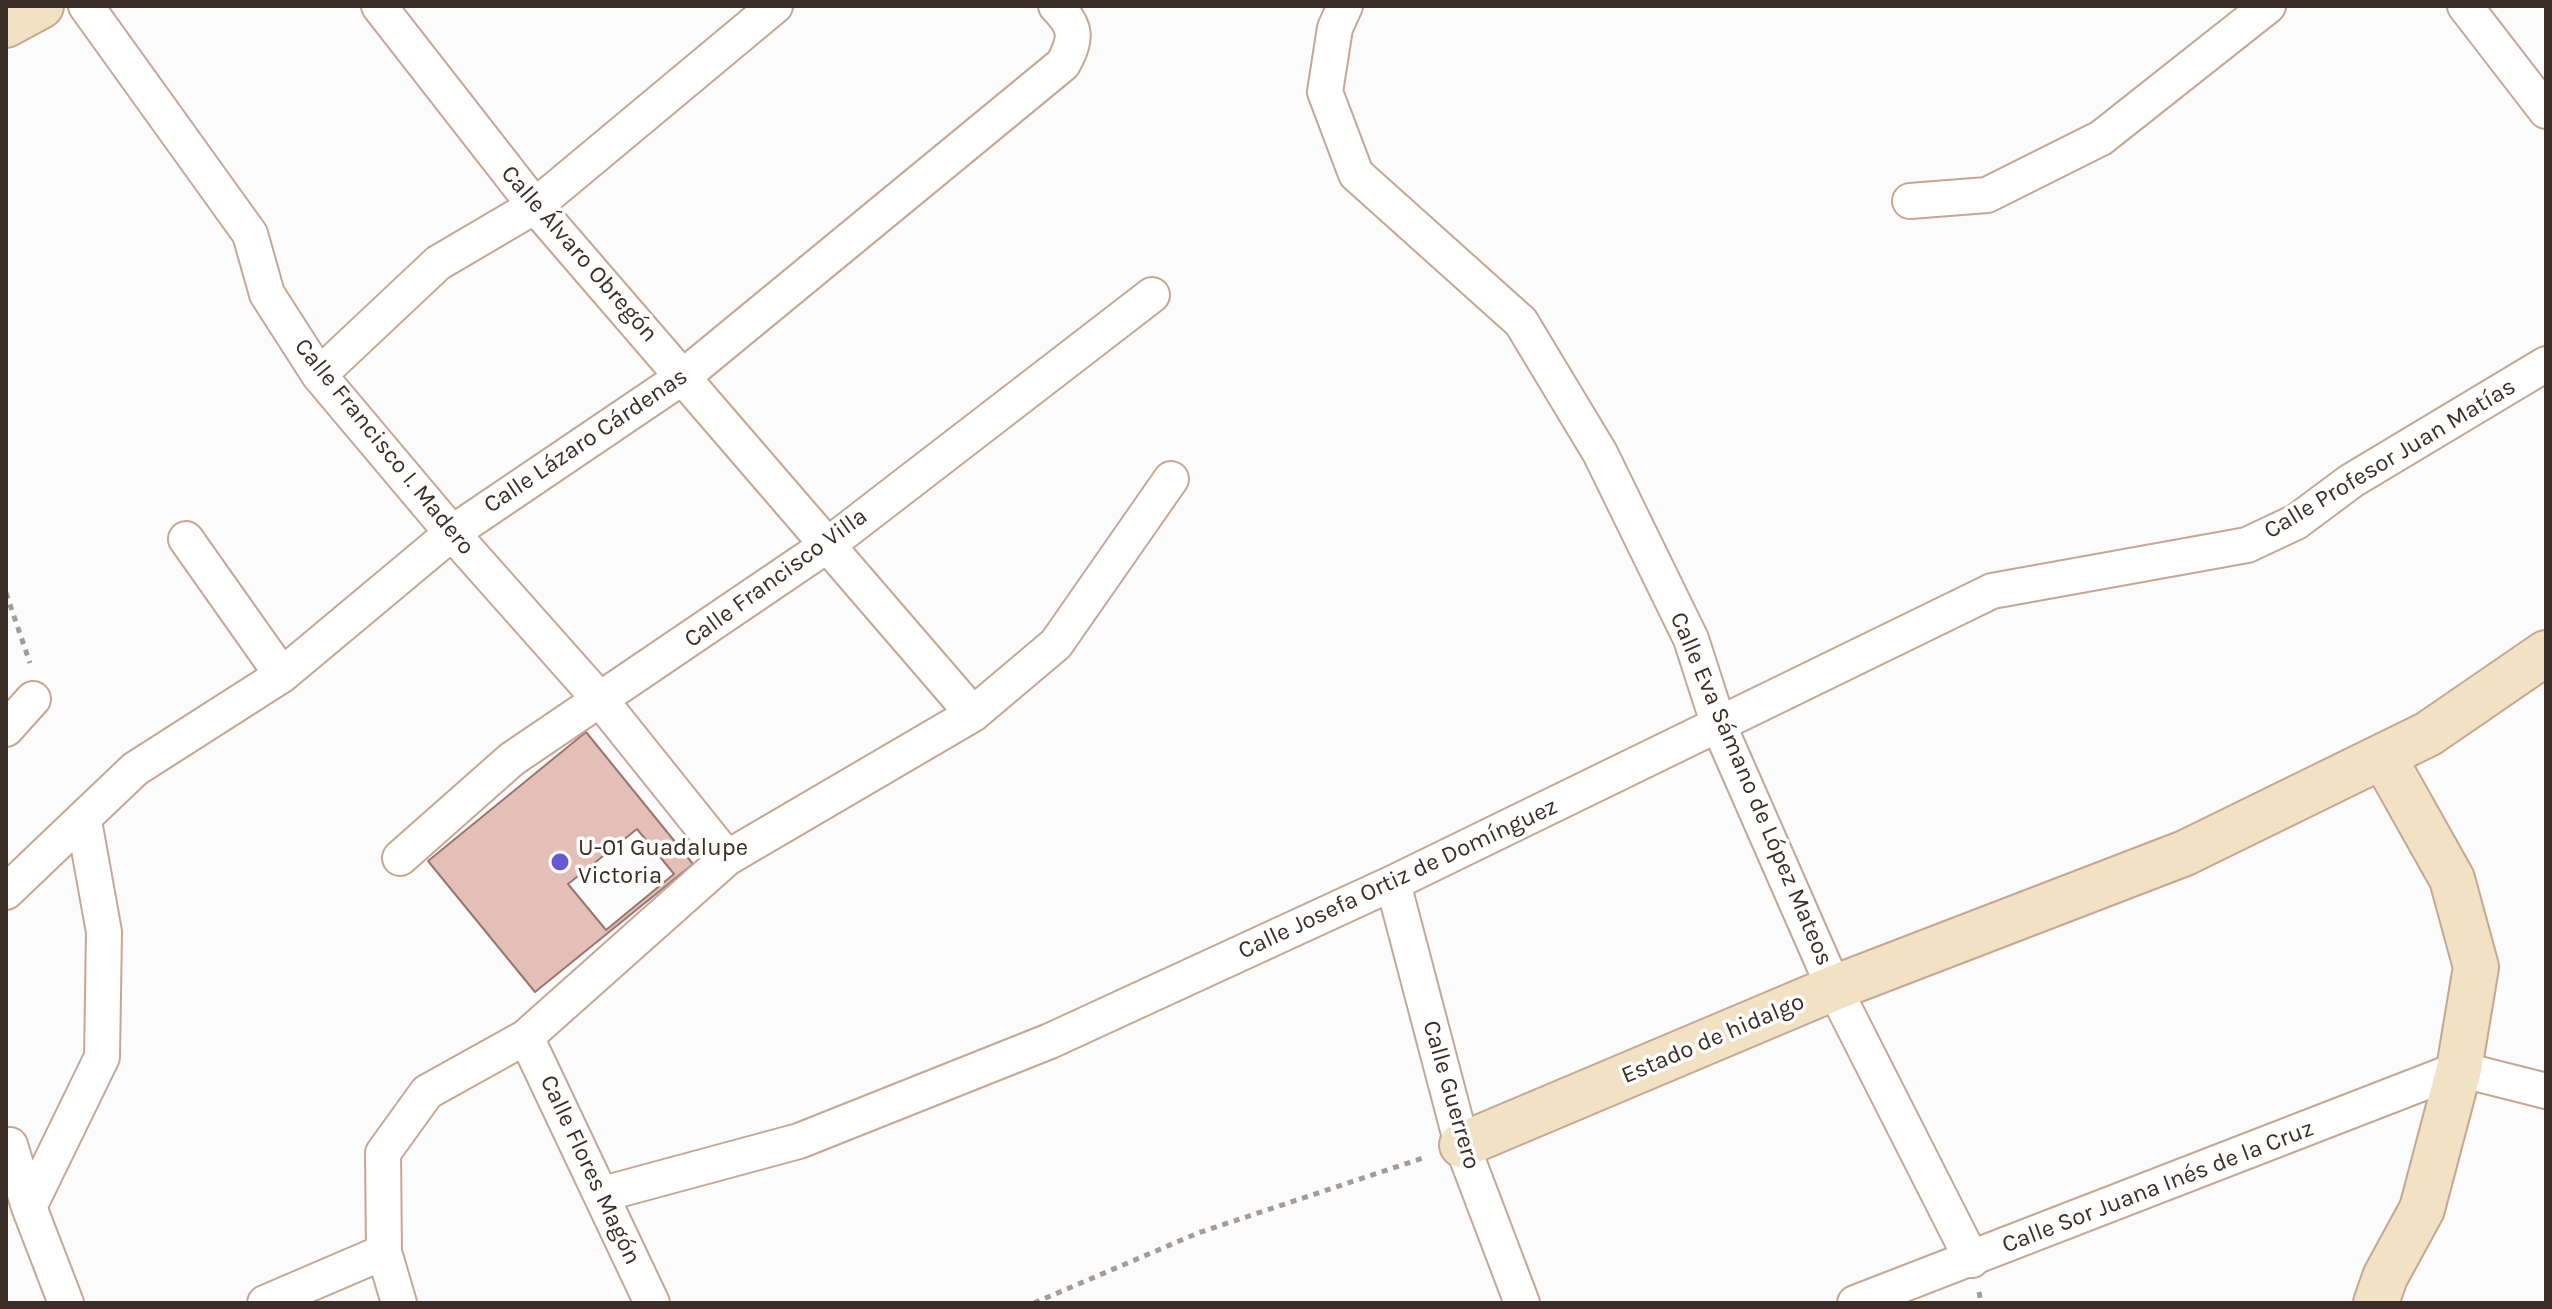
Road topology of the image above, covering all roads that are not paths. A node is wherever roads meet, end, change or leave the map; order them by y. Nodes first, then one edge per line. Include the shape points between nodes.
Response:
1 (41, 6) edge
2 (86, 6) edge
3 (379, 6) edge
4 (775, 6) edge
5 (1056, 6) edge
6 (1345, 6) edge
7 (2268, 6) edge
8 (2465, 6) edge
9 (6, 25) edge
10 (2546, 111) edge
11 (1910, 201) dead end
12 (535, 206) junction
13 (1152, 295) dead end
14 (2546, 364) edge
15 (319, 375) junction
16 (684, 376) junction
17 (1171, 479) dead end
18 (452, 533) junction
19 (186, 539) dead end
20 (829, 544) junction
21 (2185, 557) joint
22 (2546, 653) edge
23 (282, 675) junction
24 (33, 699) road end
25 (602, 702) junction
26 (973, 714) junction
27 (1719, 726) junction
28 (6, 729) edge
29 (2384, 758) junction
30 (84, 821) junction
31 (400, 858) dead end
32 (727, 858) junction
33 (1393, 883) junction
34 (6, 892) edge
35 (1834, 988) junction
36 (526, 1037) junction
37 (2459, 1069) junction
38 (2546, 1091) edge
39 (10, 1145) dead end
40 (1462, 1145) junction
41 (603, 1194) junction
42 (29, 1207) junction
43 (384, 1252) junction
44 (1972, 1260) junction
45 (66, 1303) edge
46 (265, 1303) edge
47 (399, 1303) edge
48 (652, 1303) edge
49 (1522, 1303) edge
50 (1855, 1303) edge
51 (2376, 1303) edge

1 - 9 street
2 - 15 street, Calle Francisco I. Madero via 250,234 267,294
3 - 12 street, Calle Álvaro Obregón
4 - 12 street
5 - 16 street, Calle Lázaro Cárdenas via 1070,21 1074,43 1063,64
6 - 27 street, Calle Eva Sámano de López Mateos via 1335,28 1325,92 1356,174 1521,322 1600,453 1691,639
7 - 11 street via 2101,138 1987,195
8 - 10 street
12 - 15 street via 438,263
12 - 16 street, Calle Álvaro Obregón
13 - 20 street, Calle Francisco Villa
14 - 21 street, Calle Profesor Juan Matías via 2351,481 2296,522 2247,545
15 - 18 street, Calle Francisco I. Madero
16 - 18 street, Calle Lázaro Cárdenas
16 - 20 street, Calle Álvaro Obregón
17 - 26 street via 1056,644
18 - 23 street, Calle Lázaro Cárdenas
18 - 25 street, Calle Francisco I. Madero
19 - 23 street
20 - 25 street, Calle Francisco Villa
20 - 26 street, Calle Álvaro Obregón
21 - 27 street, Calle Josefa Ortiz de Domínguez via 1992,591
22 - 29 street, Estado de hidalgo
23 - 30 street, Calle Lázaro Cárdenas via 135,769
24 - 28 street
25 - 31 street, Calle Francisco Villa via 512,759
25 - 32 street, Calle Francisco I. Madero
26 - 32 street
27 - 33 street, Calle Josefa Ortiz de Domínguez
27 - 35 street, Calle Eva Sámano de López Mateos
29 - 35 street, Estado de hidalgo via 2185,853
29 - 37 street via 2452,879 2476,967
30 - 34 street, Calle Lázaro Cárdenas
30 - 42 street via 104,932 102,1057
32 - 36 street
33 - 40 street, Calle Guerrero
33 - 41 street, Calle Josefa Ortiz de Domínguez via 1050,1041 799,1141
35 - 40 street, Estado de hidalgo
35 - 44 street, Calle Eva Sámano de López Mateos
36 - 41 street, Calle Flores Magón
36 - 43 street via 427,1092 383,1153
37 - 38 street
37 - 44 street, Calle Sor Juana Inés de la Cruz
37 - 51 street via 2422,1209
39 - 42 street
40 - 49 street, Calle Guerrero
41 - 48 street, Calle Flores Magón
42 - 45 street
43 - 46 street
43 - 47 street
44 - 50 street, Calle Sor Juana Inés de la Cruz

